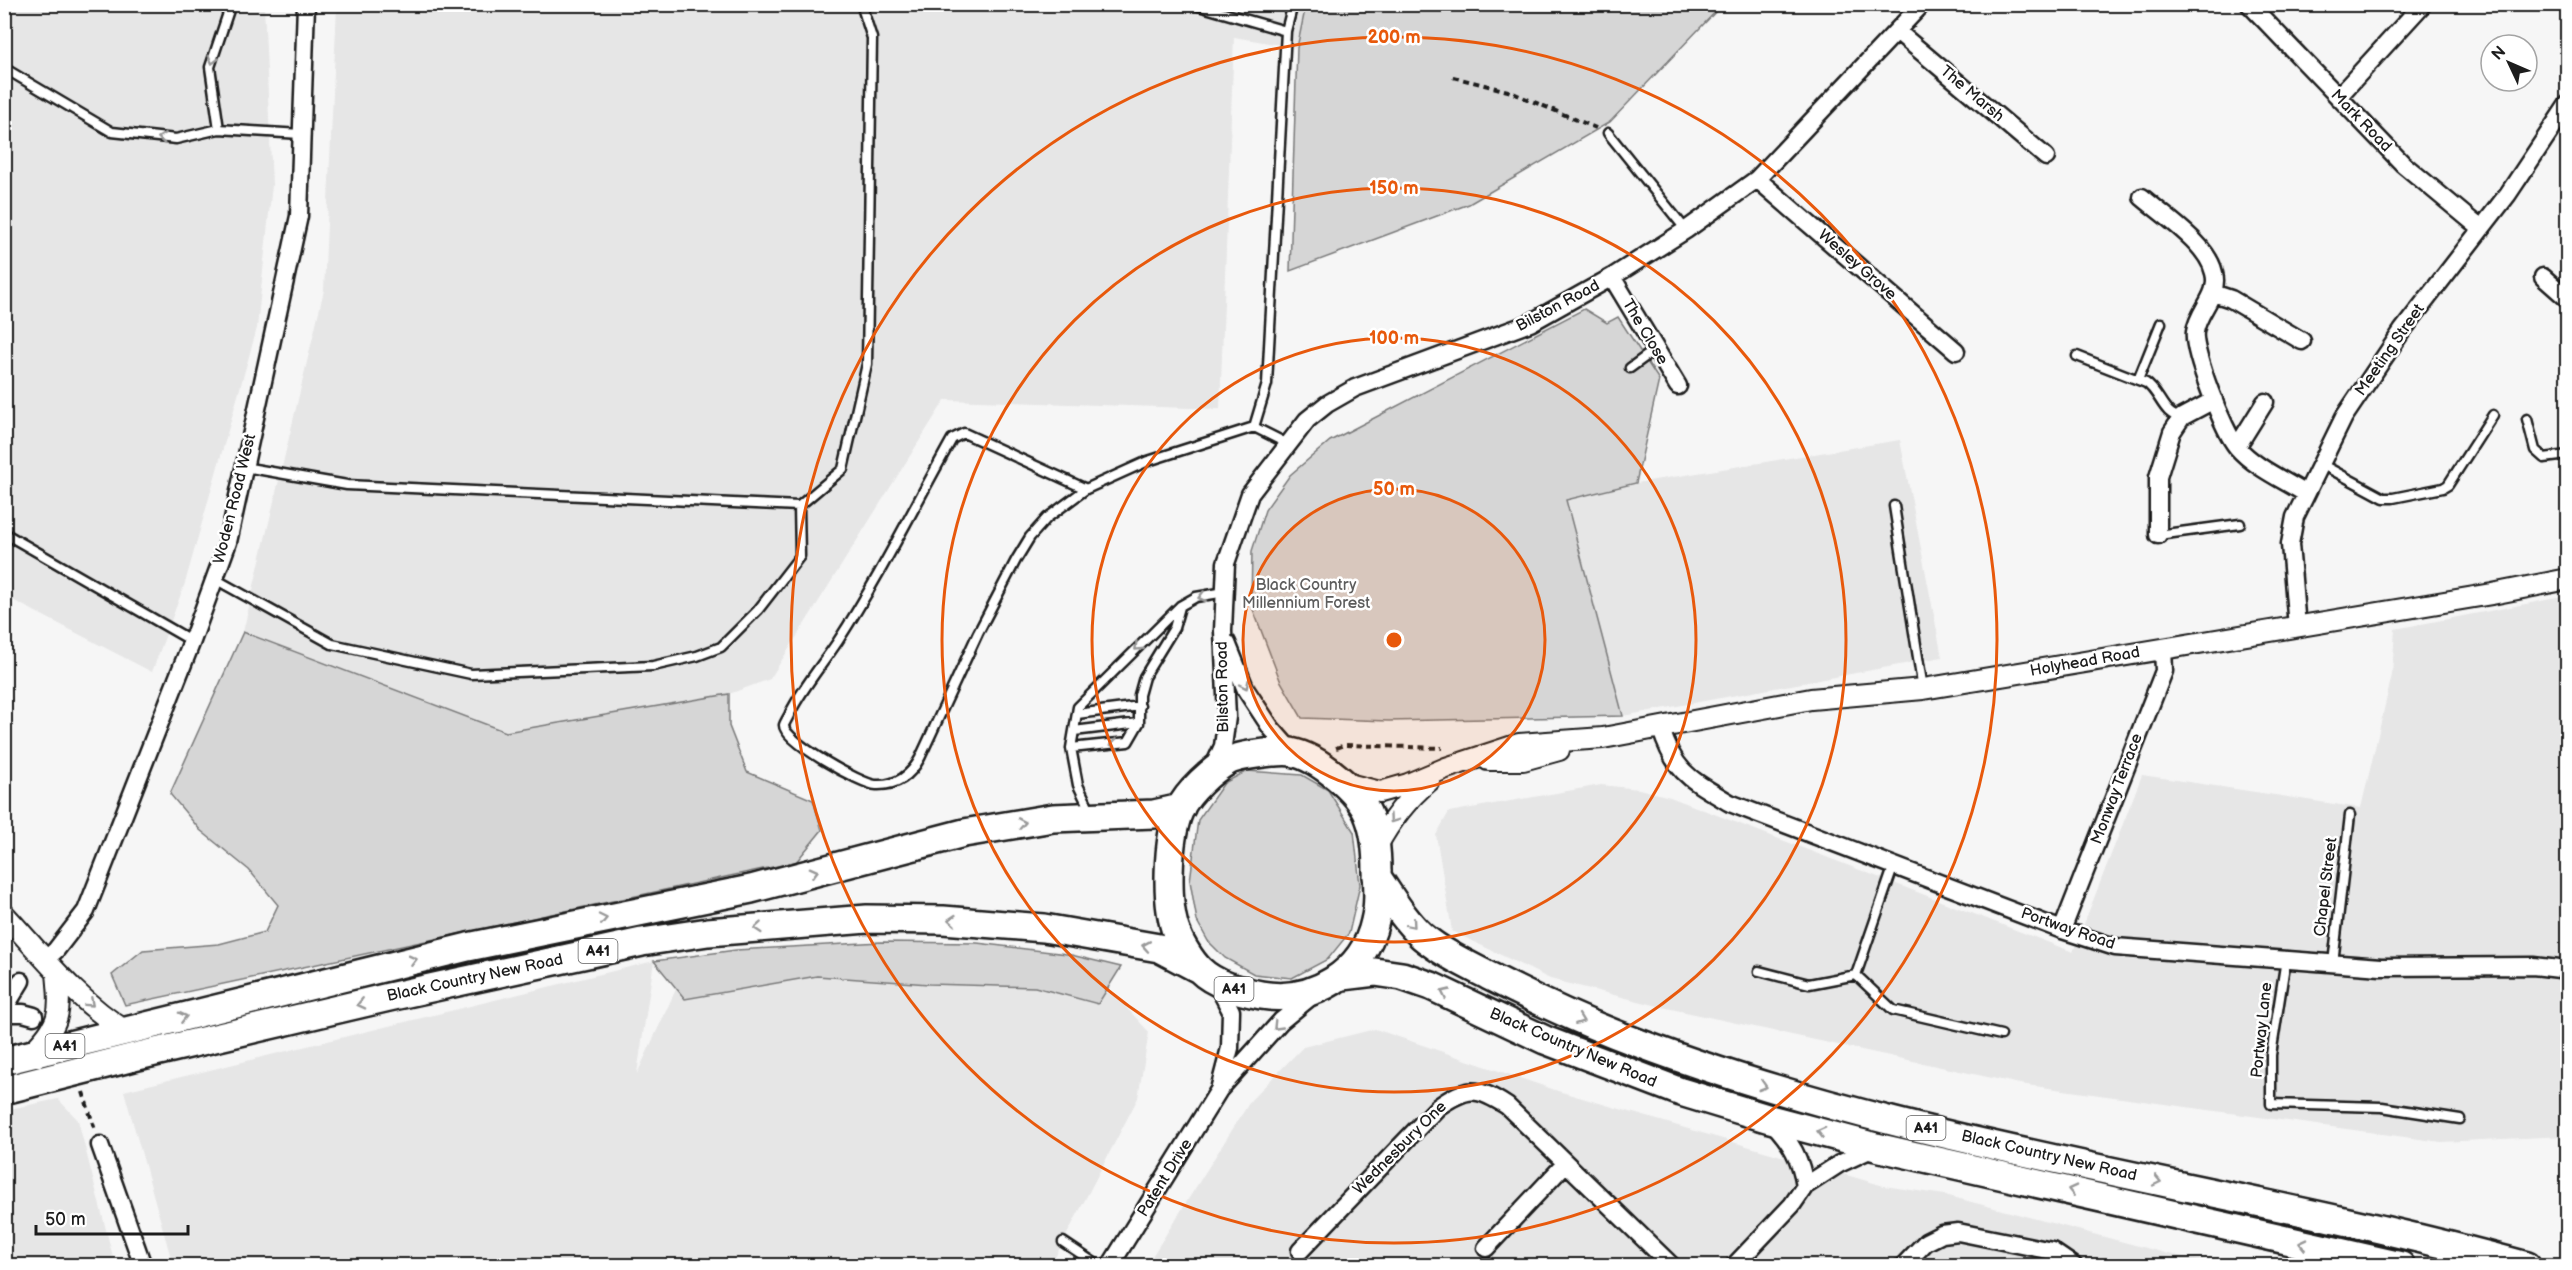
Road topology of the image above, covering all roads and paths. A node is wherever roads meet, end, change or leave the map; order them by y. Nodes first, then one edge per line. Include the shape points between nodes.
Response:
1 (231, 4) edge
2 (306, 4) edge
3 (861, 4) edge
4 (1192, 4) edge
5 (1293, 4) edge
6 (1922, 4) edge
7 (2249, 4) edge
8 (2423, 4) edge
9 (1286, 31) junction
10 (1898, 32) junction
11 (4, 68) edge
12 (1453, 77) dead end
13 (2338, 97) junction
14 (2568, 104) edge
15 (219, 129) junction
16 (301, 134) junction
17 (1608, 134) joint
18 (2046, 157) dead end
19 (1757, 179) junction
20 (2142, 197) dead end
21 (2480, 228) junction
22 (1686, 230) junction
23 (1612, 277) junction
24 (2543, 277) dead end
25 (2213, 293) junction
26 (2568, 299) edge
27 (2161, 323) dead end
28 (2302, 341) dead end
29 (1656, 349) junction
30 (1956, 351) dead end
31 (2077, 356) dead end
32 (1630, 368) dead end
33 (2138, 380) junction
34 (1678, 386) dead end
35 (2214, 400) junction
36 (2265, 402) dead end
37 (2493, 415) dead end
38 (2182, 417) junction
39 (2527, 418) dead end
40 (1254, 427) junction
41 (1288, 444) junction
42 (2237, 447) junction
43 (2568, 455) edge
44 (2321, 464) junction
45 (244, 466) junction
46 (1086, 489) junction
47 (2306, 494) junction
48 (799, 506) junction
49 (1894, 506) dead end
50 (2240, 524) dead end
51 (4, 533) edge
52 (2158, 535) joint
53 (214, 579) junction
54 (2568, 579) edge
55 (1225, 592) junction
56 (1180, 606) junction
57 (2297, 627) junction
58 (1223, 631) junction
59 (192, 641) junction
60 (2163, 648) junction
61 (1923, 689) junction
62 (1140, 706) junction
63 (1077, 714) junction
64 (1139, 723) junction
65 (1661, 729) junction
66 (1074, 731) junction
67 (1071, 748) junction
68 (1450, 748) dead end
69 (1298, 755) junction
70 (1446, 768) junction
71 (1209, 776) junction
72 (1344, 783) junction
73 (1180, 808) junction
74 (2350, 815) dead end
75 (1094, 818) junction
76 (1377, 846) junction
77 (1894, 865) junction
78 (1377, 877) junction
79 (4, 914) edge
80 (2062, 930) junction
81 (2286, 959) junction
82 (2333, 963) junction
83 (51, 966) junction
84 (2568, 970) edge
85 (1759, 971) dead end
86 (1207, 974) junction
87 (1856, 975) junction
88 (21, 981) dead end
89 (1332, 982) junction
90 (4, 1011) edge
91 (34, 1016) dead end
92 (126, 1031) junction
93 (2001, 1035) dead end
94 (16, 1059) edge
95 (77, 1072) junction
96 (4, 1090) edge
97 (1219, 1090) junction
98 (1770, 1119) junction
99 (2460, 1119) dead end
100 (100, 1145) joint
101 (1876, 1147) junction
102 (1565, 1164) junction
103 (1805, 1186) junction
104 (1063, 1242) dead end
105 (1486, 1248) dead end
106 (1300, 1251) dead end
107 (143, 1266) edge
108 (1099, 1266) edge
109 (1110, 1266) edge
110 (1672, 1266) edge
111 (1734, 1266) edge
112 (1903, 1266) edge
113 (2074, 1266) edge
114 (2401, 1266) edge
115 (2527, 1266) edge

1 -> 15 lane via 210,67
2 - 16 street, Woden Road West
3 - 48 lane via 872,38 867,364 843,469
4 - 9 lane
5 - 9 lane
6 - 10 street, Bilston Road
7 - 13 street, Mark Road
8 - 13 street
9 - 40 lane via 1267,384
10 - 18 street, The Marsh
10 - 19 street, Bilston Road
15 -> 11 lane via 176,140 112,132
12 - 17 path via 1508,91
13 - 21 street, Mark Road via 2403,164
14 - 21 street, Meeting Street via 2508,194
15 - 16 lane
16 - 45 street, Woden Road West via 299,216
17 - 22 lane
19 - 22 street, Bilston Road
19 - 30 street, Wesley Grove
20 - 25 street via 2191,238 2205,255 2214,272
21 - 44 street, Meeting Street via 2402,331 2344,417
22 - 23 street, Bilston Road
23 - 29 street, The Close
23 - 41 street, Bilston Road via 1530,323 1355,388 1307,420
24 - 26 street
25 - 28 street via 2231,299
25 - 35 street via 2198,317 2194,335
27 - 33 lane
29 - 32 lane
29 - 34 street, The Close
31 - 33 lane
33 - 38 lane via 2153,387 2169,412
35 - 38 street
35 - 42 street
36 - 42 street
37 - 44 lane via 2443,488 2384,498
38 - 52 street via 2172,432 2158,477
39 - 43 lane via 2535,450 2544,458
40 - 41 lane
40 - 46 lane via 1148,461
41 - 55 street, Bilston Road via 1250,494 1226,563
42 - 47 street
44 - 47 street, Meeting Street
45 - 48 lane via 347,485
45 - 53 street, Woden Road West via 228,542
46 - 46 lane via 964,433 952,439 837,642 797,699 784,725 786,732 804,748 866,783 887,784 906,777 920,758 978,633 1030,537 1053,512
47 - 57 street, Meeting Street via 2295,517 2290,544
48 - 53 lane via 800,556 758,610 721,647 653,666 471,674 332,644
49 - 61 lane
50 - 52 lane
51 - 59 lane
53 - 59 street, Woden Road West
54 - 57 street, Holyhead Road
55 -> 56 lane via 1196,597
55 - 58 street, Bilston Road
56 - 62 lane via 1174,628 1144,677
56 -> 63 lane via 1091,693 1078,707
57 - 60 street, Holyhead Road
58 -> 69 street, Bilston Road via 1246,690 1271,728
58 - 71 street, Bilston Road via 1225,735
59 - 83 street, Woden Road West via 86,911 56,950
60 - 61 street, Holyhead Road
60 - 80 street, Monway Terrace via 2164,670
61 - 65 street, Holyhead Road via 1811,699
62 - 63 lane
62 - 64 lane
63 - 66 lane
64 - 66 lane
64 -> 67 lane via 1128,742
65 - 70 street, Holyhead Road via 1603,738 1523,760 1469,760
65 - 77 street, Portway Road via 1668,753 1679,767 1730,803
66 - 67 lane
67 - 75 lane via 1078,785
68 - 69 path via 1345,745
69 - 71 highway, A41 via 1273,752 1229,760
69 - 72 highway
70 - 72 street, Holyhead Road via 1380,792
70 -> 76 street, Holyhead Road via 1416,792 1392,819
71 - 73 highway, A41
72 - 76 highway via 1369,816
73 - 75 highway, Black Country New Road / A41
73 - 86 highway, A41 via 1170,842 1172,915 1177,935
74 - 82 lane, Chapel Street
92 -> 75 highway, Black Country New Road / A41 via 468,947 751,889 964,833 1053,818
76 - 78 highway
77 - 80 street, Portway Road
77 - 87 lane
78 - 89 highway via 1375,923 1354,963
78 -> 115 highway, Black Country New Road / A41 via 1422,936 1460,961 1558,1012 1675,1058 1835,1106 2114,1172 2377,1228
79 - 83 street
80 - 81 street, Portway Road via 2115,947
81 - 82 street, Portway Road
81 - 99 lane, Portway Lane via 2271,1055 2271,1104 2382,1107
82 - 84 street, Portway Road
83 -> 92 street
83 - 94 street via 60,1004 58,1015 50,1035
85 - 87 lane via 1809,984
86 - 89 highway, A41 via 1240,991 1269,996 1294,996
86 -> 95 highway, Black Country New Road / A41 via 1159,948 1044,928 943,920 867,920 708,932 642,942 423,990
86 - 97 street, Patent Drive via 1231,1011 1230,1048
87 - 93 lane via 1893,1010
88 - 90 street
89 -> 97 street, Patent Drive via 1281,1021
98 -> 89 highway, Black Country New Road / A41 via 1681,1092 1545,1040 1402,976 1375,972
90 - 91 street
92 - 94 highway, Black Country New Road / A41
95 - 96 highway, Black Country New Road / A41
95 - 100 path
97 - 109 street, Patent Drive
101 -> 98 highway, Black Country New Road / A41
98 - 103 street via 1796,1150
100 - 107 street
101 - 103 street
114 -> 101 highway, Black Country New Road / A41
102 - 105 street
102 - 106 street, Wednesbury One via 1500,1101 1470,1090 1454,1095
102 - 110 street, Wednesbury One
103 - 111 street
104 - 108 lane
112 - 113 street via 1926,1242 1958,1232 2052,1251

